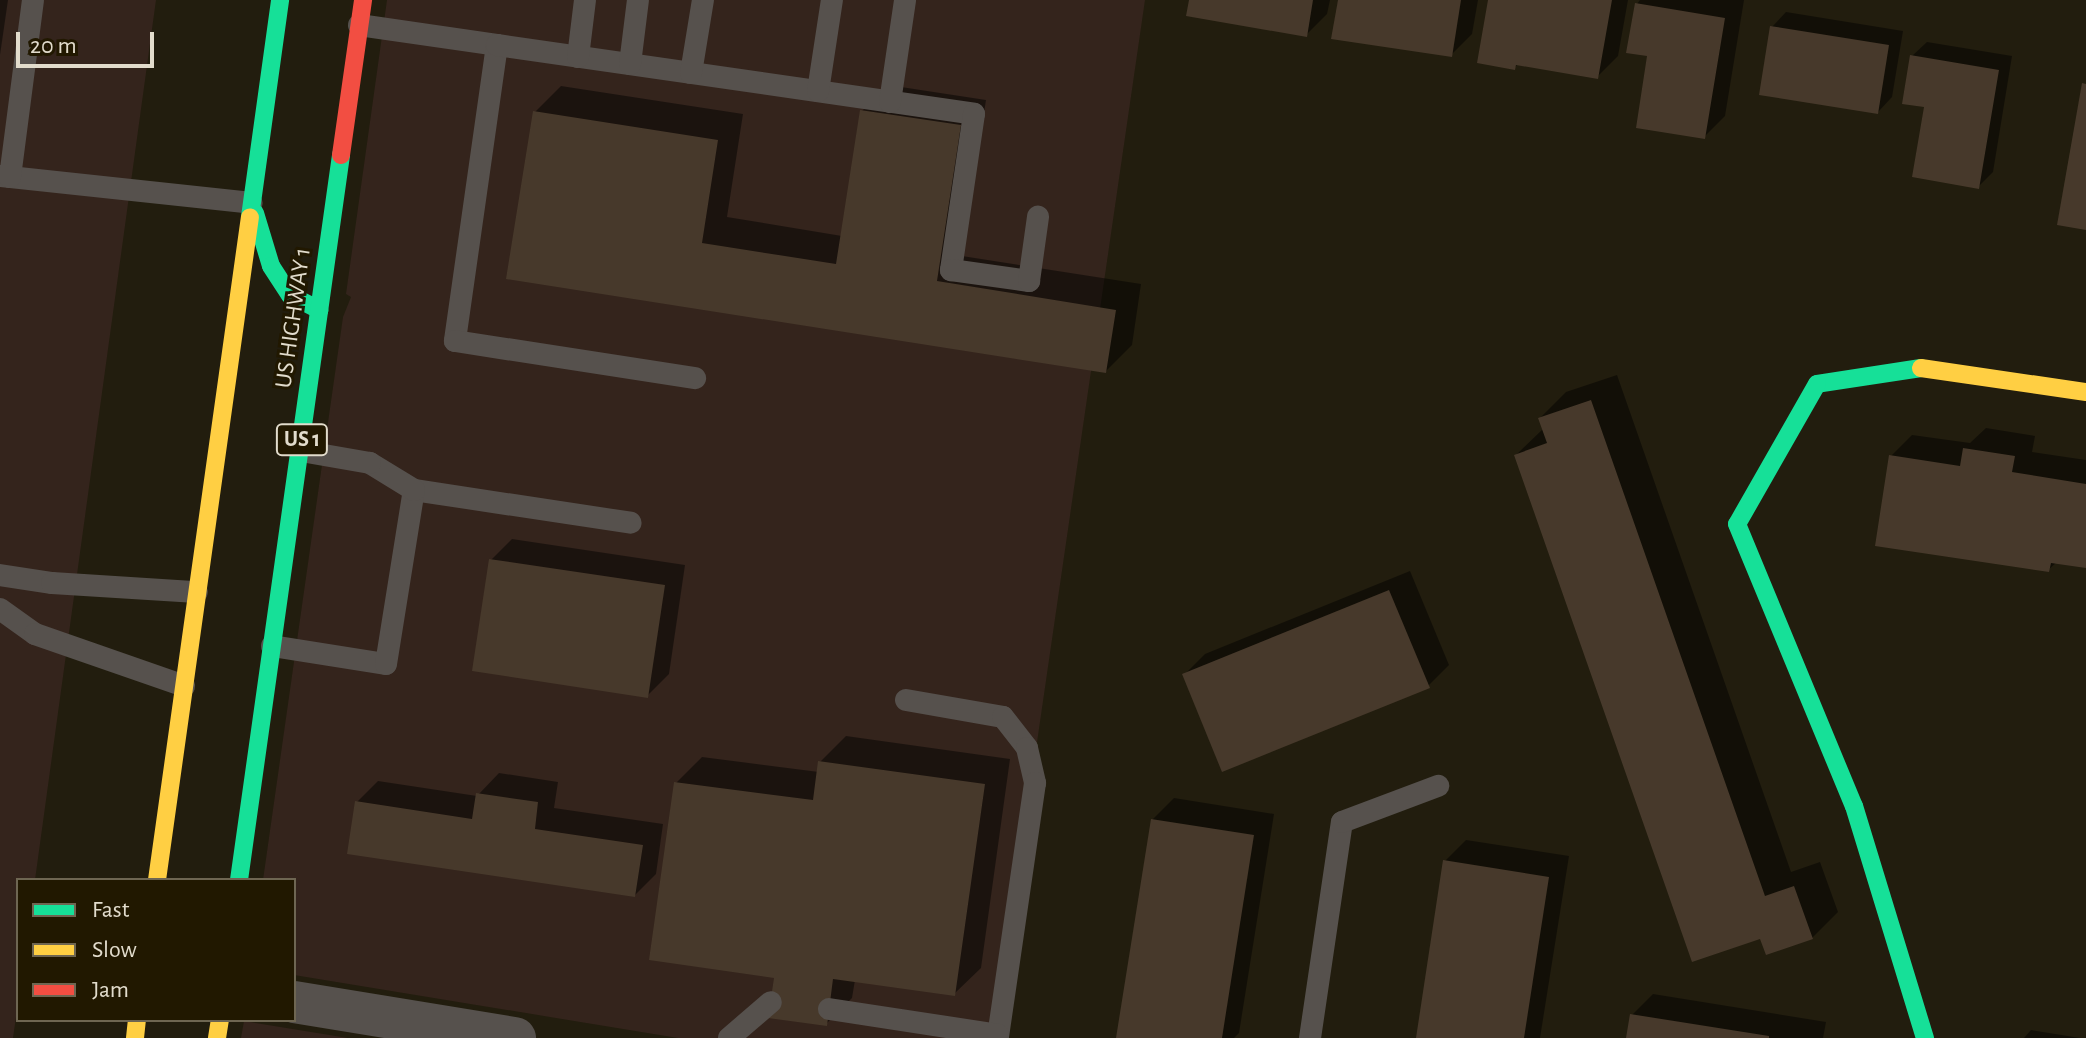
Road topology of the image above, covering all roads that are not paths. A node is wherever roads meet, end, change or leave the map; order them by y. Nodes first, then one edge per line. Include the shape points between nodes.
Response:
1 (33, 0) edge
2 (280, 0) edge
3 (363, 0) edge
4 (585, 0) edge
5 (638, 0) edge
6 (703, 0) edge
7 (832, 0) edge
8 (905, 0) edge
9 (359, 25) junction
10 (497, 45) junction
11 (578, 57) junction
12 (630, 64) junction
13 (691, 73) junction
14 (818, 91) junction
15 (890, 102) junction
16 (5, 176) edge
17 (252, 203) junction
18 (1038, 217) dead end
19 (319, 310) junction
20 (695, 378) dead end
21 (2086, 392) edge
22 (301, 451) junction
23 (414, 490) junction
24 (631, 523) dead end
25 (0, 575) edge
26 (197, 592) junction
27 (0, 609) edge
28 (272, 646) junction
29 (184, 686) junction
30 (906, 700) dead end
31 (1438, 786) dead end
32 (157, 878) edge
33 (239, 878) edge
34 (296, 1002) edge
35 (771, 1002) dead end
36 (829, 1009) dead end
37 (998, 1037) edge
38 (515, 1038) edge
39 (729, 1038) edge
40 (1310, 1038) edge
41 (1925, 1038) edge

1 - 16 lane
2 - 17 main road
3 - 9 main road, US HIGHWAY 1 / US 1
4 - 11 lane
5 - 12 lane
6 - 13 lane
7 - 14 lane
8 - 15 lane
9 - 10 lane
9 - 19 main road, US HIGHWAY 1 / US 1
10 - 11 lane
10 - 20 lane via 455,341
11 - 12 lane
12 - 13 lane
13 - 14 lane
14 - 15 lane
15 - 18 lane via 974,114 951,270 1029,281
16 - 17 lane
17 - 19 main road via 271,266 290,295
17 - 26 main road
19 - 22 main road, US HIGHWAY 1 / US 1
21 - 41 main road via 1929,367 1817,384 1737,524 1854,806
22 - 23 lane via 370,463
22 - 28 main road, US HIGHWAY 1 / US 1
23 - 24 lane
23 - 28 lane via 386,664
25 - 26 lane
26 - 29 main road
27 - 29 lane via 35,634
28 - 33 main road, US HIGHWAY 1 / US 1
29 - 32 main road
30 - 37 lane via 1003,717 1027,748 1035,783
31 - 40 lane via 1342,822
34 - 38 street
35 - 39 lane
36 - 37 lane

